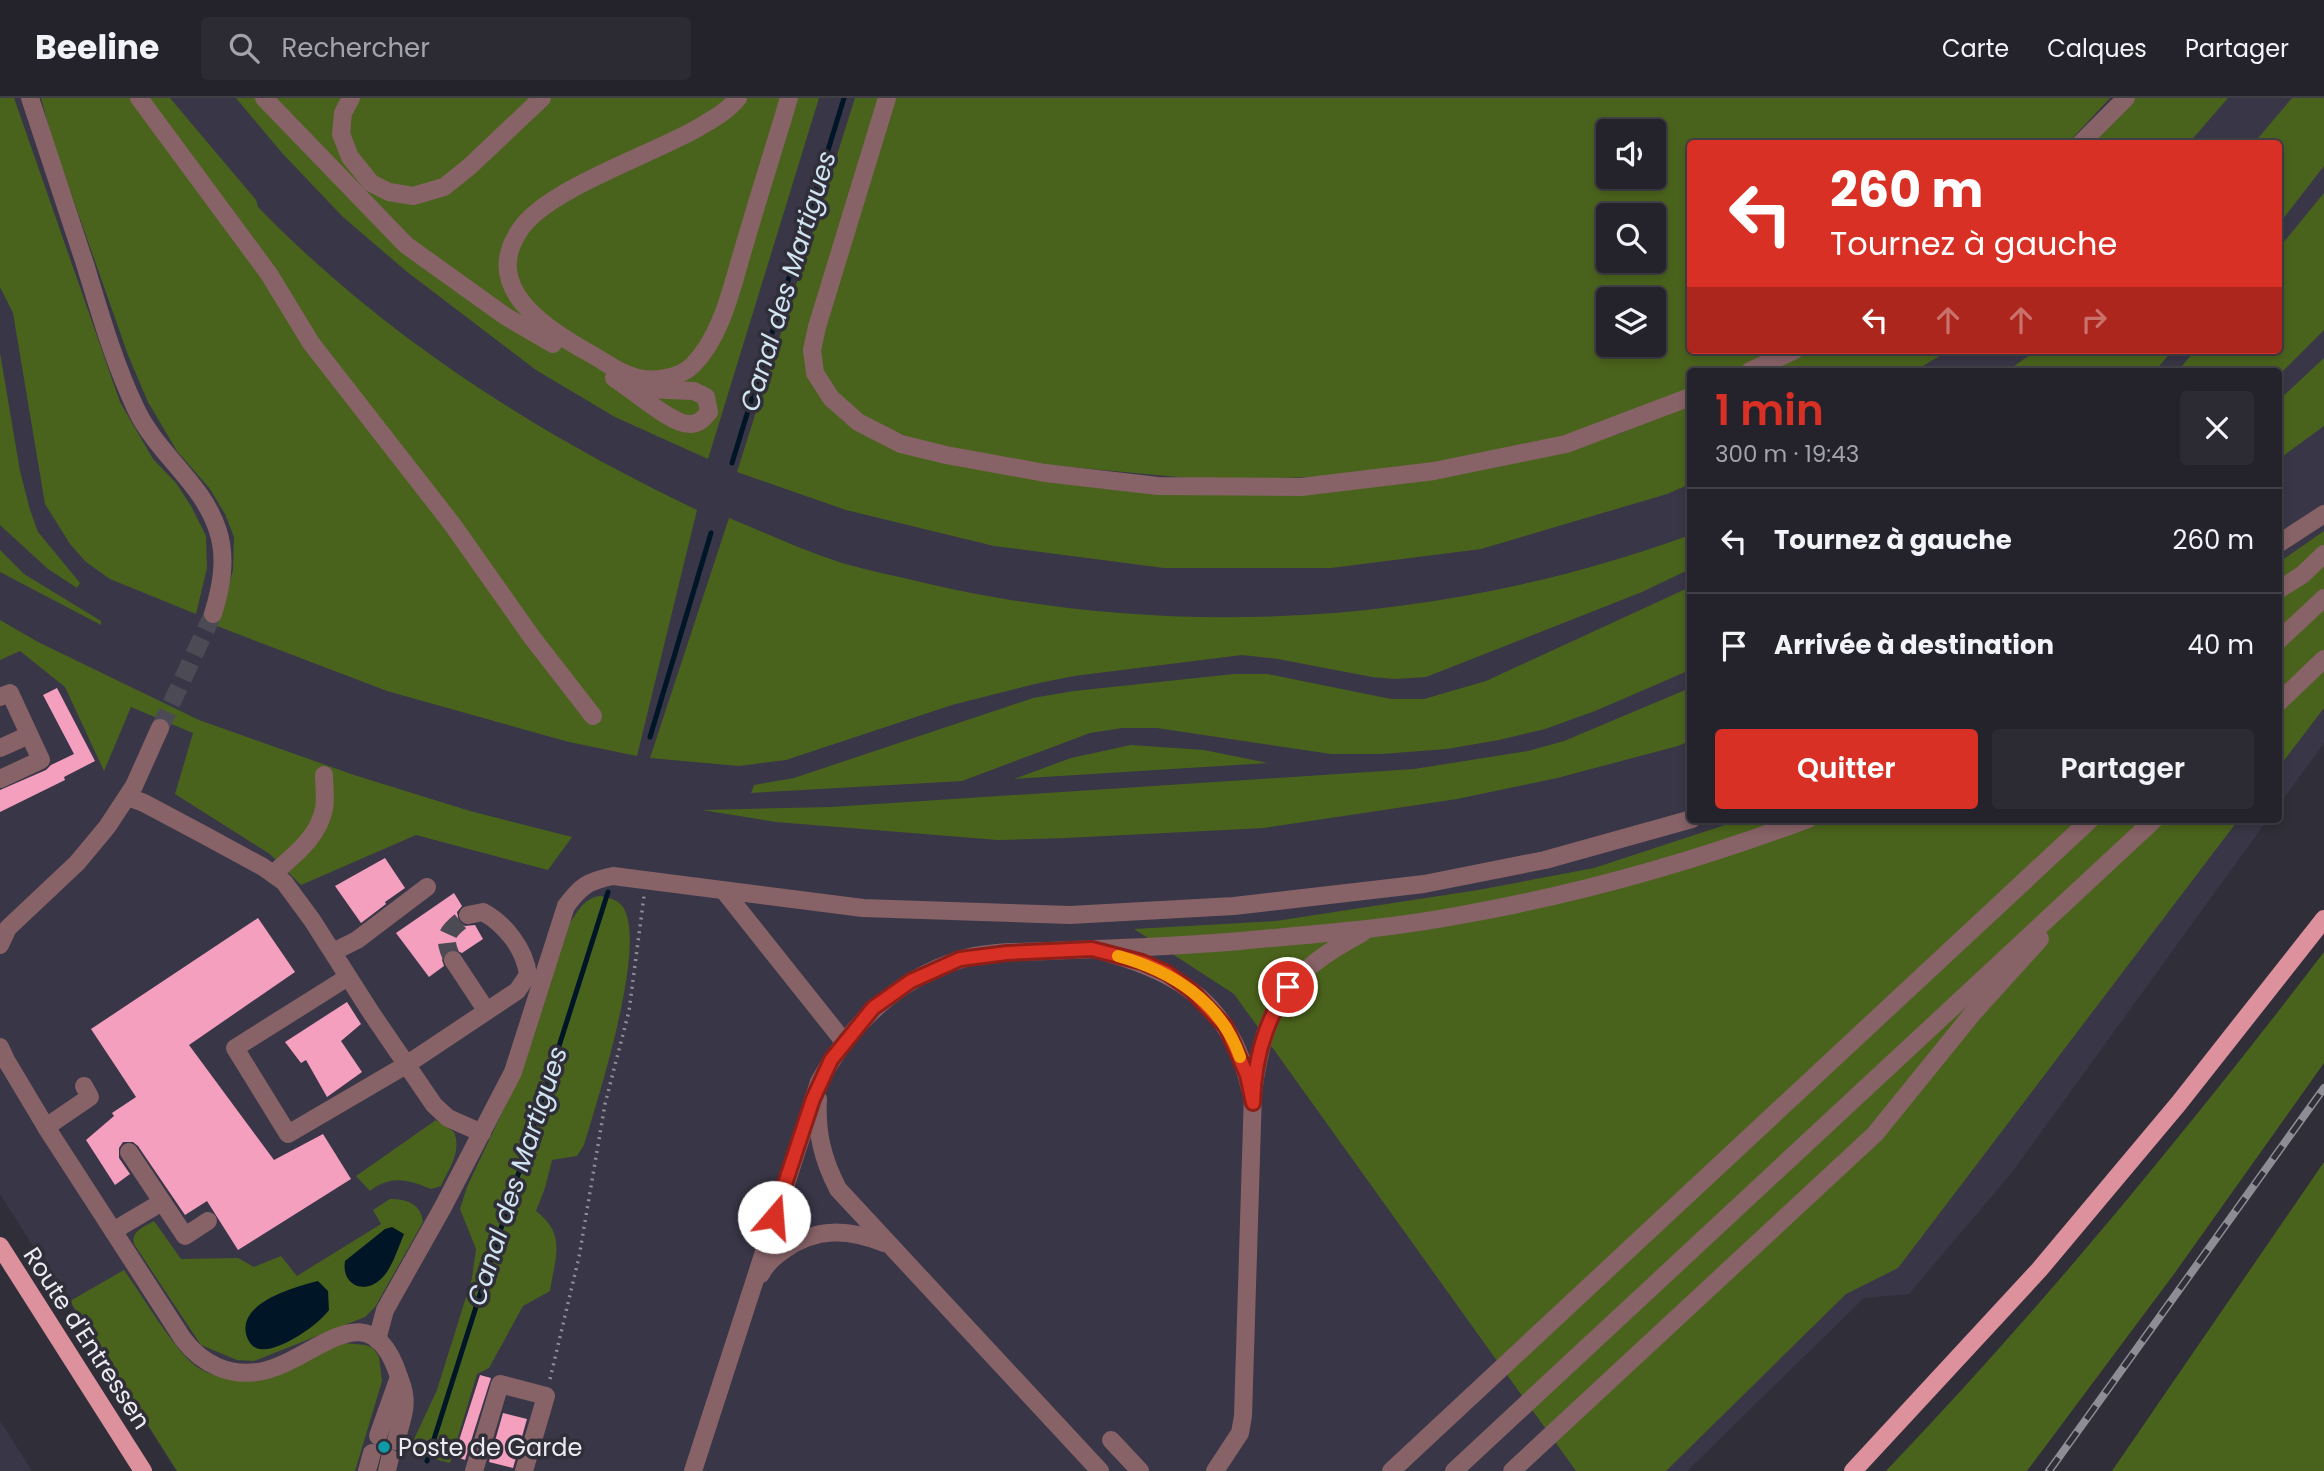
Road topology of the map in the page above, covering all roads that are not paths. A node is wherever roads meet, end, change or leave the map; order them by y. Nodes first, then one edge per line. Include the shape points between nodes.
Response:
1 (30, 98) edge
2 (139, 98) edge
3 (264, 98) edge
4 (351, 98) edge
5 (542, 98) edge
6 (738, 98) edge
7 (789, 98) edge
8 (887, 98) edge
9 (2126, 98) edge
10 (2084, 140) edge
11 (1786, 354) edge
12 (1756, 368) edge
13 (632, 389) dead end
14 (1687, 398) edge
15 (2324, 514) edge
16 (2282, 541) edge
17 (2324, 554) edge
18 (2282, 588) edge
19 (2324, 598) edge
20 (214, 614) tunnel mouth
21 (2282, 637) edge
22 (2324, 659) edge
23 (0, 697) edge
24 (2282, 700) edge
25 (593, 716) dead end
26 (160, 728) tunnel mouth
27 (29, 735) junction
28 (0, 748) edge
29 (324, 775) dead end
30 (0, 779) edge
31 (128, 797) junction
32 (1687, 820) edge
33 (1796, 823) edge
34 (2087, 823) edge
35 (2151, 823) edge
36 (2099, 871) junction
37 (272, 874) junction
38 (427, 887) dead end
39 (723, 891) junction
40 (468, 915) dead end
41 (2324, 919) edge
42 (1371, 929) junction
43 (0, 945) edge
44 (1092, 949) junction
45 (332, 952) junction
46 (453, 960) tunnel mouth
47 (348, 977) junction
48 (485, 1010) junction
49 (845, 1043) junction
50 (0, 1047) edge
51 (406, 1065) junction
52 (819, 1082) junction
53 (84, 1086) dead end
54 (1253, 1103) junction
55 (46, 1127) junction
56 (482, 1133) junction
57 (129, 1152) dead end
58 (162, 1202) junction
59 (208, 1221) dead end
60 (113, 1231) junction
61 (0, 1246) edge
62 (890, 1246) junction
63 (750, 1292) junction
64 (377, 1340) junction
65 (398, 1377) junction
66 (1111, 1440) dead end
67 (391, 1457) edge
68 (1092, 1468) edge
69 (143, 1471) edge
70 (367, 1471) edge
71 (474, 1471) edge
72 (524, 1471) edge
73 (693, 1471) edge
74 (1140, 1471) edge
75 (1215, 1471) edge
76 (1391, 1471) edge
77 (1454, 1471) edge
78 (1512, 1471) edge
79 (1853, 1471) edge

1 - 20 lane via 130,396 142,422 200,493 219,534 223,556
2 - 25 lane via 269,274 311,343
3 - 13 lane via 406,245 505,316
4 - 5 lane via 343,113 341,134 350,158 371,183 413,197 444,187
6 - 7 lane via 719,116 538,209 522,226 509,255 511,281 532,316 559,337 629,376 656,379 692,366 722,317
8 - 14 lane via 812,351 815,373 831,398 858,422 901,444 1045,473 1158,486 1301,487 1434,471 1566,444
9 - 10 lane
11 - 12 lane
15 - 16 lane
17 - 18 lane
19 - 21 lane
22 - 24 lane
23 - 27 lane via 10,693
26 - 31 lane
27 - 28 lane
27 - 30 lane via 41,760
29 - 37 lane via 324,809 317,826 303,849
31 - 37 lane
31 - 43 lane via 77,863 8,928
32 - 39 lane via 1545,860 1451,878 1234,906 1070,915 924,911
33 - 42 lane via 1560,894
34 - 76 lane
35 - 36 lane
36 - 77 lane
36 - 78 lane via 1973,1013 1875,1134
37 - 45 lane via 284,882
38 - 45 lane via 357,940
39 - 49 lane
39 - 56 lane via 613,876 593,880 578,890 566,906 513,1072
40 - 48 lane via 483,912 504,926 527,964 528,975 517,991
41 - 79 main road via 2039,1270
42 - 44 lane
42 - 54 lane via 1303,970 1282,997 1258,1058
44 - 49 lane via 960,959 911,981 873,1008
44 - 54 lane via 1167,973 1209,1007 1238,1050
45 - 47 lane
46 - 48 lane
47 - 51 lane
47 - 51 lane via 235,1048 288,1135
48 - 51 lane
49 - 52 lane
50 - 55 lane
51 - 56 lane via 448,1118
52 - 62 lane via 817,1118 826,1167 838,1189
52 - 63 lane
53 - 55 lane via 90,1097
54 - 75 lane via 1243,1416 1240,1433
55 - 60 lane
56 - 64 lane via 386,1310
57 - 58 lane
58 - 59 lane via 184,1236
58 - 60 lane
60 - 64 lane via 188,1346 203,1361 223,1370 264,1371 348,1333
61 - 69 main road, Route d'Entressen
62 - 63 lane via 844,1232 798,1240 764,1267
62 - 68 lane
63 - 73 lane
64 - 65 lane via 392,1357
65 - 67 lane via 407,1404
65 - 70 lane
66 - 74 lane
71 - 72 lane via 500,1384 546,1396

